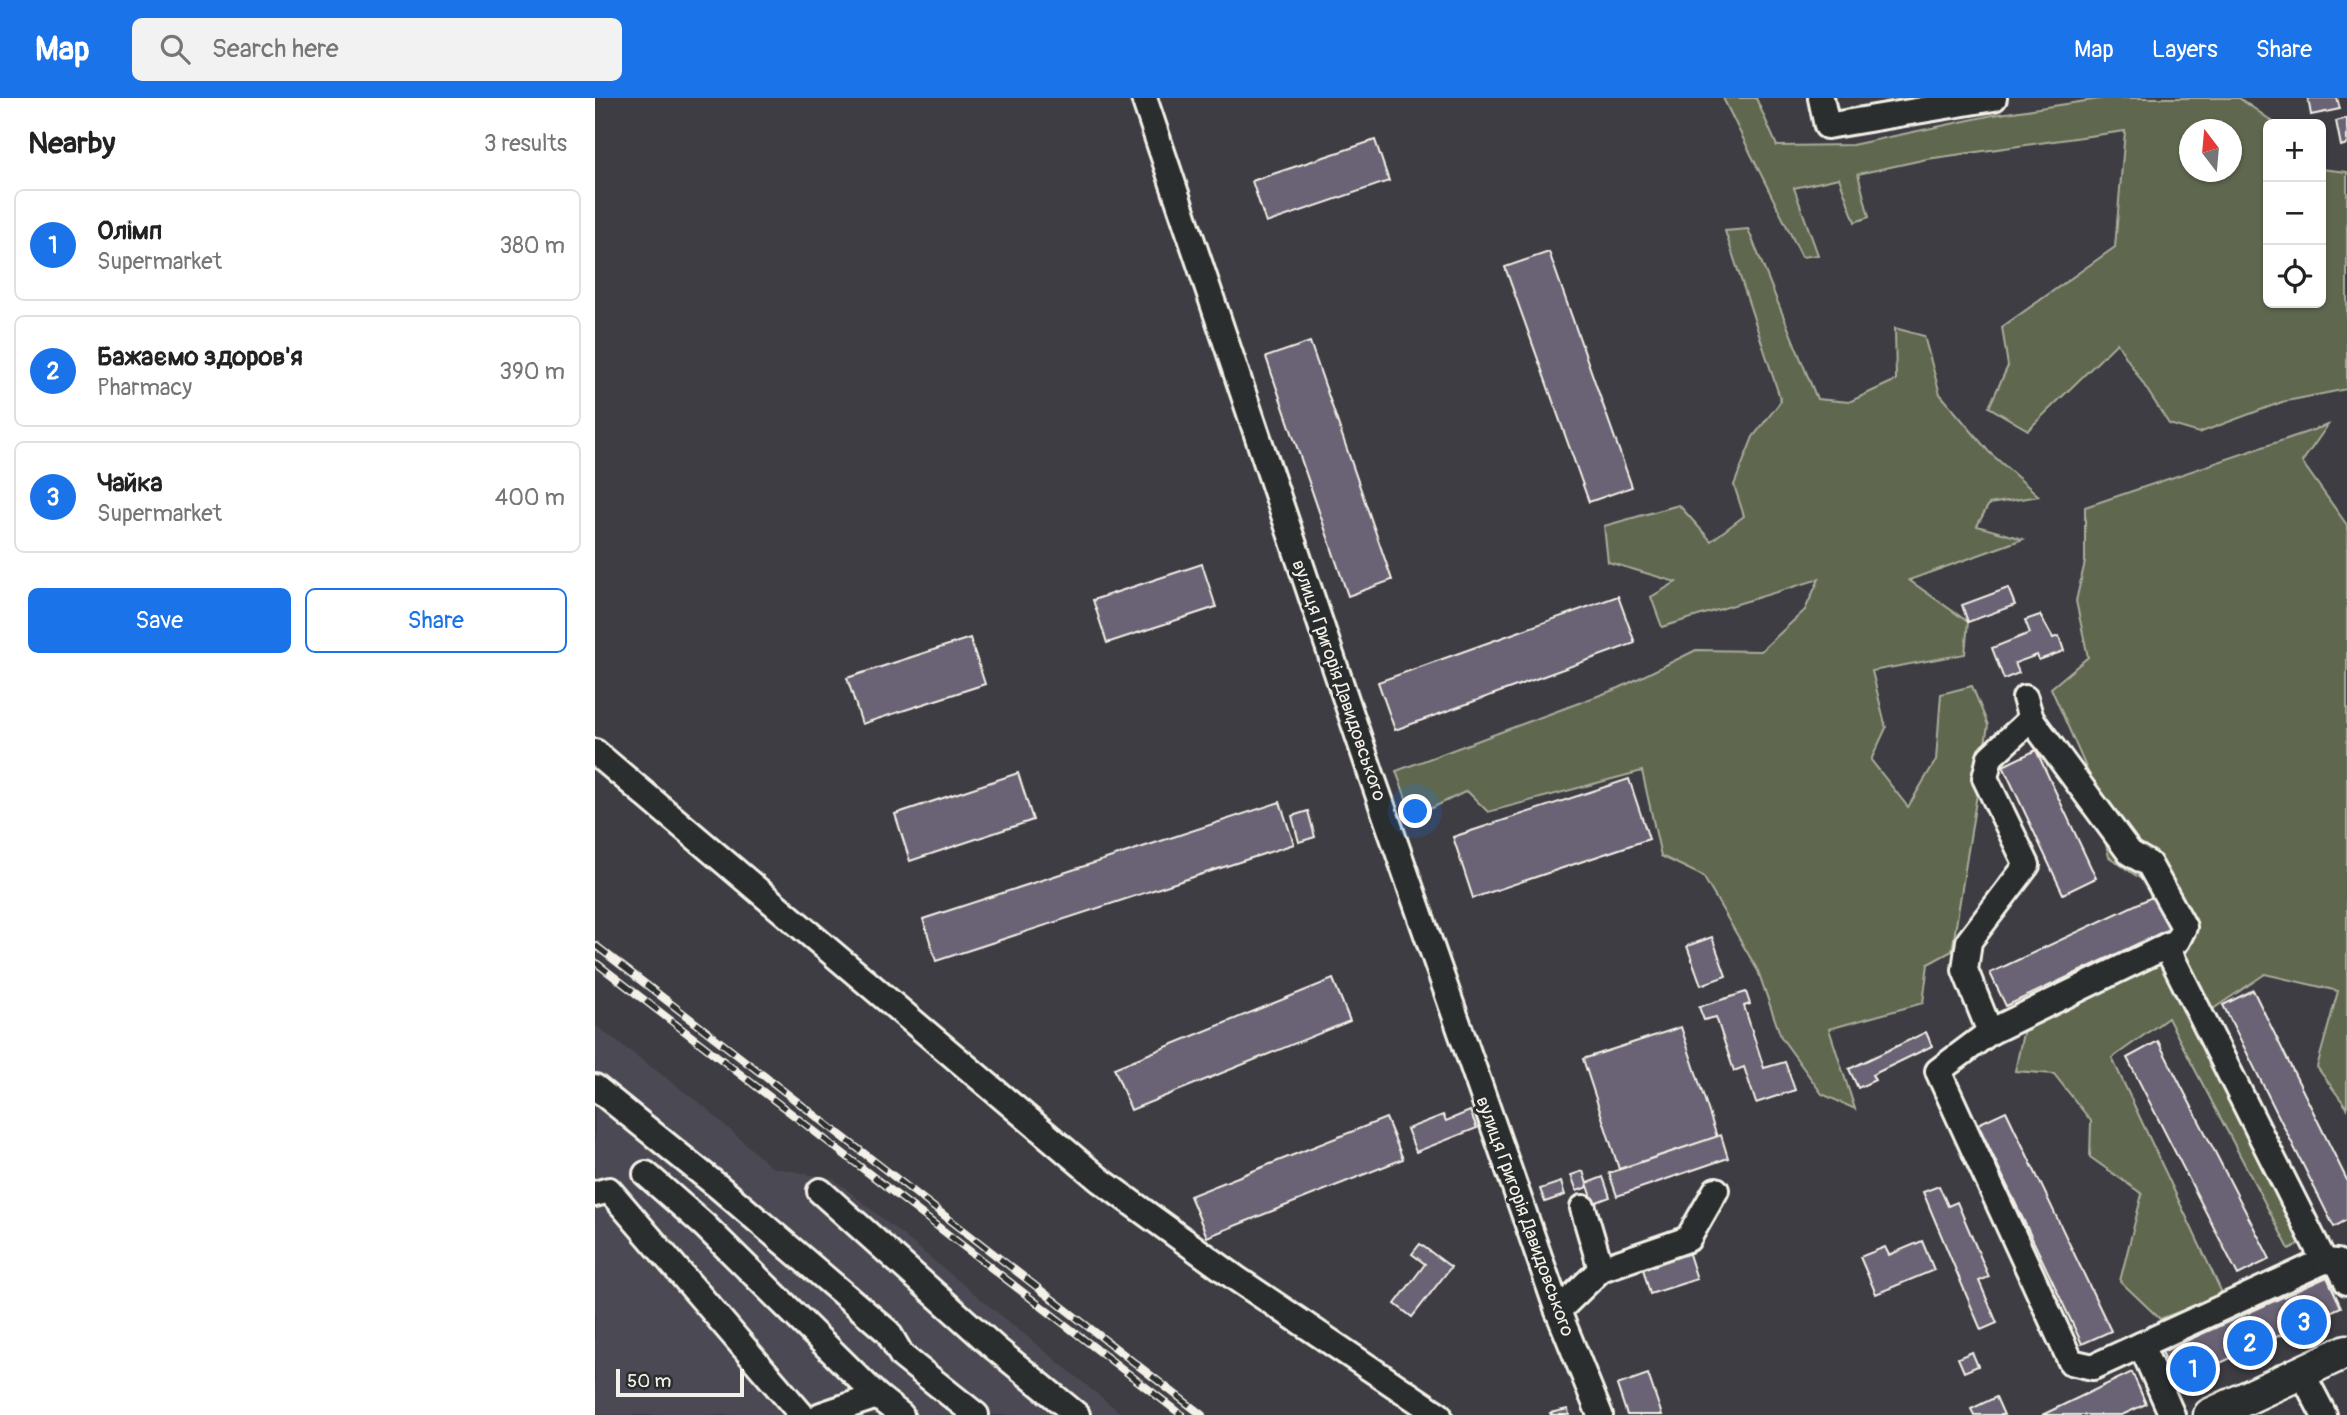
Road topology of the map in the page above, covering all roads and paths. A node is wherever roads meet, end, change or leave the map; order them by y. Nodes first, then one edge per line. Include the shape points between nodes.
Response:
1 (1144, 98) edge
2 (1821, 98) edge
3 (1993, 98) edge
4 (595, 752) edge
5 (2166, 946) junction
6 (1990, 1032) junction
7 (595, 1087) edge
8 (646, 1174) dead end
9 (1716, 1190) dead end
10 (820, 1191) dead end
11 (595, 1194) edge
12 (1583, 1208) dead end
13 (2324, 1261) junction
14 (1601, 1269) junction
15 (2347, 1282) edge
16 (1558, 1311) junction
17 (2141, 1345) junction
18 (2347, 1351) edge
19 (2302, 1373) junction
20 (877, 1396) junction
21 (802, 1415) edge
22 (821, 1415) edge
23 (901, 1415) edge
24 (976, 1415) edge
25 (1077, 1415) edge
26 (1439, 1415) edge
27 (1600, 1415) edge
28 (2172, 1415) edge
29 (2210, 1415) edge
30 (2324, 1415) edge

1 - 16 street, вулиця Григорія Давидовського via 1371,774
2 - 3 street via 1827,126
4 - 26 street via 1100,1180
5 - 6 street
5 - 6 street via 2177,941 2184,927 2149,864 2130,853 2028,709 1990,757 1985,778 2027,865 1969,941 1965,970
5 - 13 street
6 - 17 street via 1938,1071 2070,1362 2093,1367
7 - 24 street via 888,1332 902,1356
8 - 20 street
9 - 14 street via 1688,1239
10 - 25 street
11 - 21 street via 608,1189
12 - 14 street
13 - 15 street via 2337,1262
13 - 17 street
14 - 16 street
16 - 27 street, вулиця Григорія Давидовського
17 - 28 street
18 - 19 main road
19 - 29 main road
19 - 30 street
20 - 22 street
20 - 23 street

